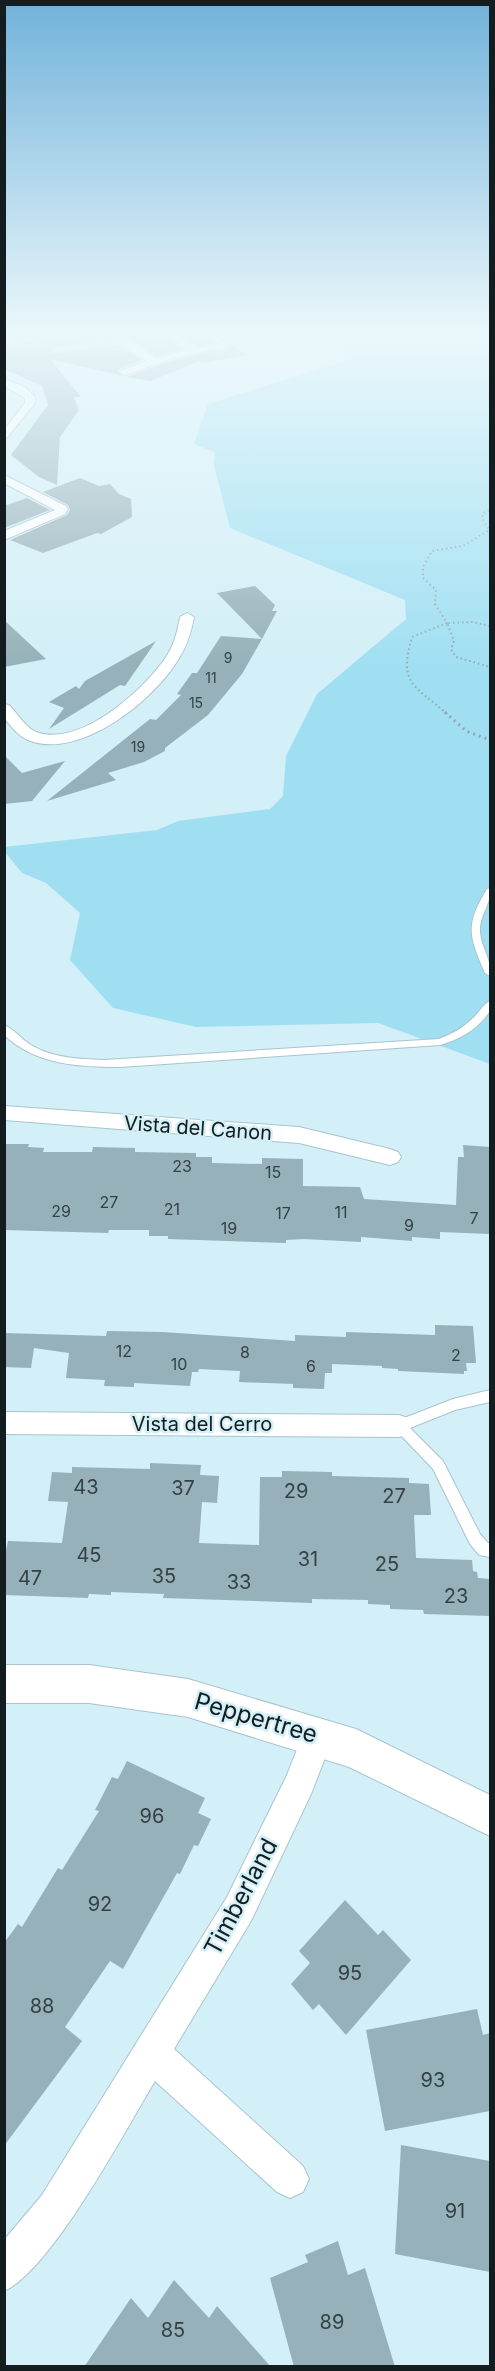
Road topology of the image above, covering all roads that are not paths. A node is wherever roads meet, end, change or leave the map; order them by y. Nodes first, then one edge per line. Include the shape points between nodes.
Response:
1 (4, 478) edge
2 (4, 536) edge
3 (187, 617) dead end
4 (4, 708) edge
5 (490, 891) edge
6 (490, 972) edge
7 (490, 1004) edge
8 (4, 1028) edge
9 (4, 1113) edge
10 (390, 1157) dead end
11 (490, 1396) edge
12 (4, 1423) edge
13 (399, 1426) junction
14 (490, 1550) edge
15 (4, 1684) edge
16 (318, 1735) junction
17 (490, 1816) edge
18 (150, 2052) junction
19 (290, 2179) dead end
20 (4, 2271) edge

1 - 2 street via 62,509 59,514
3 - 4 street via 188,629 143,695 89,730 69,737 34,737
5 - 6 lane via 473,926
7 - 8 lane via 476,1023 440,1042 120,1063 87,1064 53,1058 29,1049
9 - 10 street, Vista del Canon via 299,1135
11 - 13 lane
12 - 13 street, Vista del Cerro
13 - 14 lane via 438,1465 475,1539 484,1550
15 - 16 street, Peppertree via 89,1684 188,1698
16 - 17 street, Peppertree via 356,1749
16 - 18 street, Timberland via 300,1783 239,1909
18 - 19 street
18 - 20 street, Timberland via 56,2209

